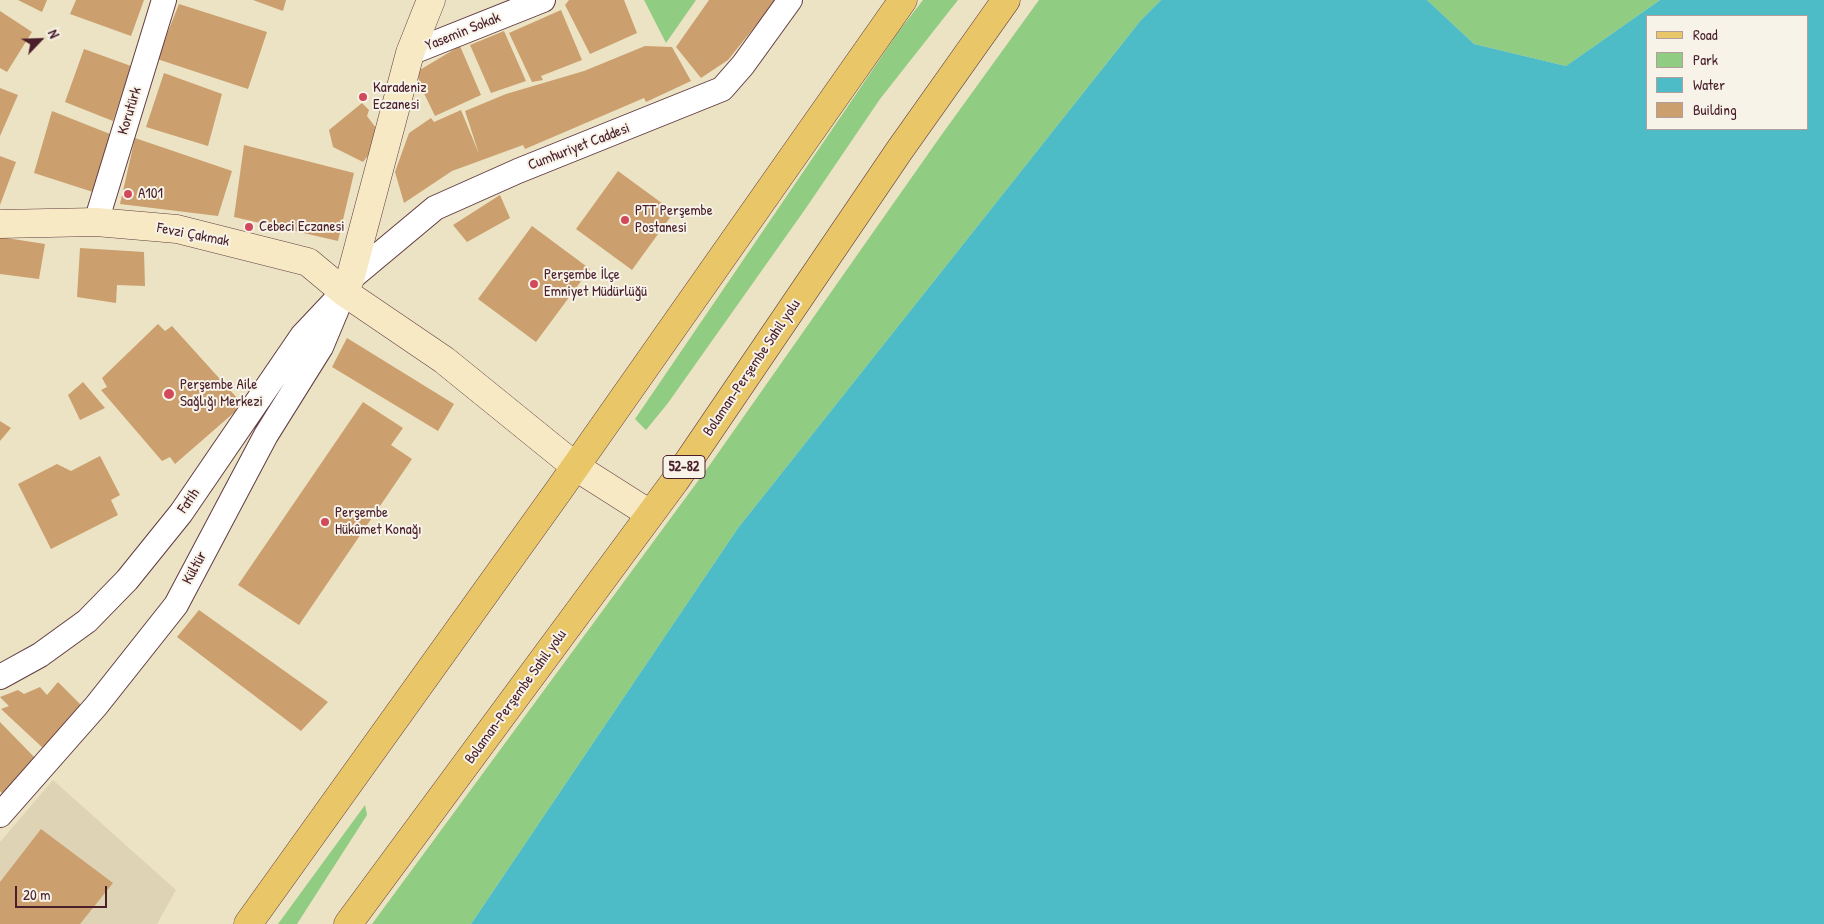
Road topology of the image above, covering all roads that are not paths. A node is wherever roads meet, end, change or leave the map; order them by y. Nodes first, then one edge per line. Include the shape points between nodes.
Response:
1 (164, 0) edge
2 (431, 0) edge
3 (543, 0) edge
4 (790, 0) edge
5 (903, 0) edge
6 (1006, 0) edge
7 (410, 53) junction
8 (96, 222) junction
9 (0, 224) edge
10 (347, 285) junction
11 (576, 467) junction
12 (650, 514) junction
13 (0, 677) edge
14 (0, 815) edge
15 (248, 924) edge
16 (348, 924) edge

1 - 8 street, Korutürk
2 - 7 street
3 - 7 street, Yasemin Sokak
4 - 10 street, Cumhuriyet Caddesi via 722,90 518,171 435,208
5 - 11 main road
6 - 12 main road, Bolaman-Perşembe Sahil yolu / 52-82
7 - 10 street
8 - 9 street, Fevzi Çakmak
8 - 10 street, Fevzi Çakmak via 177,229 308,262
10 - 11 street, Fevzi Çakmak
10 - 13 street, Fatih via 302,336 181,513 127,580 87,621 40,655
10 - 14 street, Kültür via 321,347 266,435 176,605 96,706
11 - 12 street, Fevzi Çakmak
11 - 15 main road
12 - 16 main road, Bolaman-Perşembe Sahil yolu / 52-82

